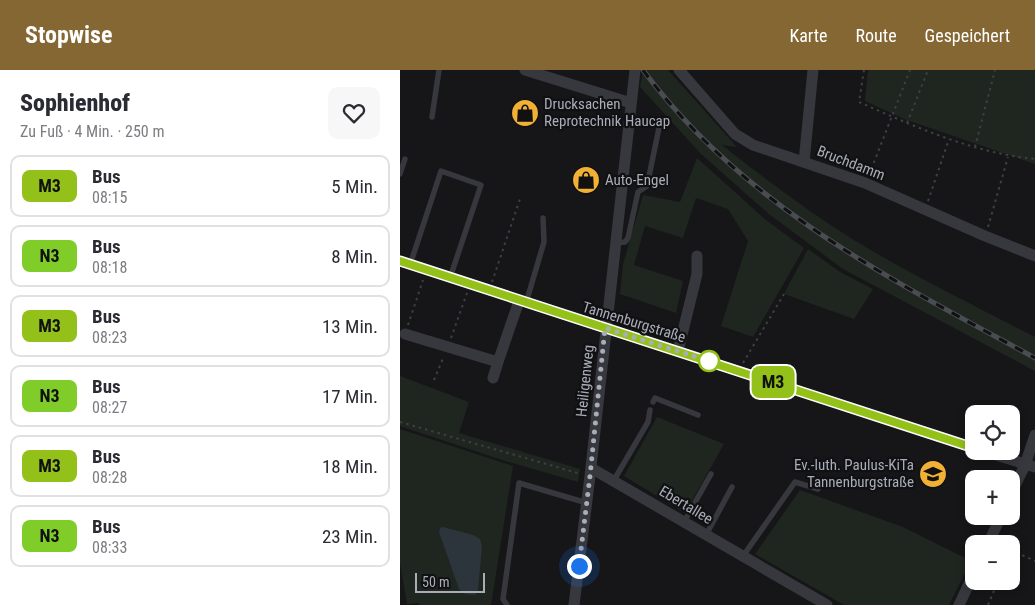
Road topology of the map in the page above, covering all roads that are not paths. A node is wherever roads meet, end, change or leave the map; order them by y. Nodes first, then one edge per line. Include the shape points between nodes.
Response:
1 (439, 70) edge
2 (525, 70) edge
3 (679, 70) edge
4 (813, 70) edge
5 (634, 74) edge
6 (631, 103) junction
7 (432, 117) dead end
8 (660, 123) dead end
9 (405, 159) dead end
10 (804, 162) junction
11 (400, 174) edge
12 (543, 218) dead end
13 (615, 242) junction
14 (697, 256) dead end
15 (1035, 256) edge
16 (405, 263) edge
17 (450, 278) junction
18 (522, 302) junction
19 (605, 328) junction
20 (405, 334) road end
21 (678, 351) junction
22 (498, 362) junction
23 (493, 378) dead end
24 (653, 402) dead end
25 (650, 410) dead end
26 (698, 415) dead end
27 (1035, 435) edge
28 (965, 445) edge
29 (1011, 460) edge
30 (1030, 466) edge
31 (591, 472) junction
32 (711, 474) dead end
33 (614, 480) junction
34 (1020, 481) edge
35 (732, 487) dead end
36 (818, 489) dead end
37 (587, 502) junction
38 (684, 522) junction
39 (706, 535) junction
40 (742, 556) junction
41 (966, 590) edge
42 (507, 605) edge
43 (574, 605) edge
44 (827, 605) edge
45 (958, 605) edge

1 - 7 lane
2 - 6 street
3 - 10 street, Bruchdamm via 735,134 753,145
4 - 10 street
5 - 6 street, Heiligenweg
6 - 13 street, Heiligenweg
8 - 13 lane via 647,186 638,192 628,238 625,242
9 - 11 lane
10 - 15 street, Bruchdamm via 865,183
12 - 18 lane via 544,242
13 - 19 street, Heiligenweg
14 - 21 street via 697,274
16 - 17 street, Tannenburgstraße
16 - 17 lane via 441,171 481,185
17 - 18 street, Tannenburgstraße
18 - 19 street, Tannenburgstraße
18 - 22 street
19 - 21 street, Tannenburgstraße
19 - 31 street, Heiligenweg
20 - 22 street
21 - 28 street, Tannenburgstraße
22 - 23 street
24 - 26 lane via 655,398
25 - 33 lane via 648,422
27 - 30 street
29 - 30 street
30 - 34 street
31 - 33 street, Ebertallee
31 - 37 street, Heiligenweg
32 - 38 lane
33 - 38 street, Ebertallee
35 - 39 lane
36 - 40 lane via 796,482
37 - 42 lane via 519,483 503,598
37 - 43 street, Heiligenweg
38 - 39 street, Ebertallee
39 - 40 street, Ebertallee
40 - 44 street, Ebertallee
41 - 45 street

